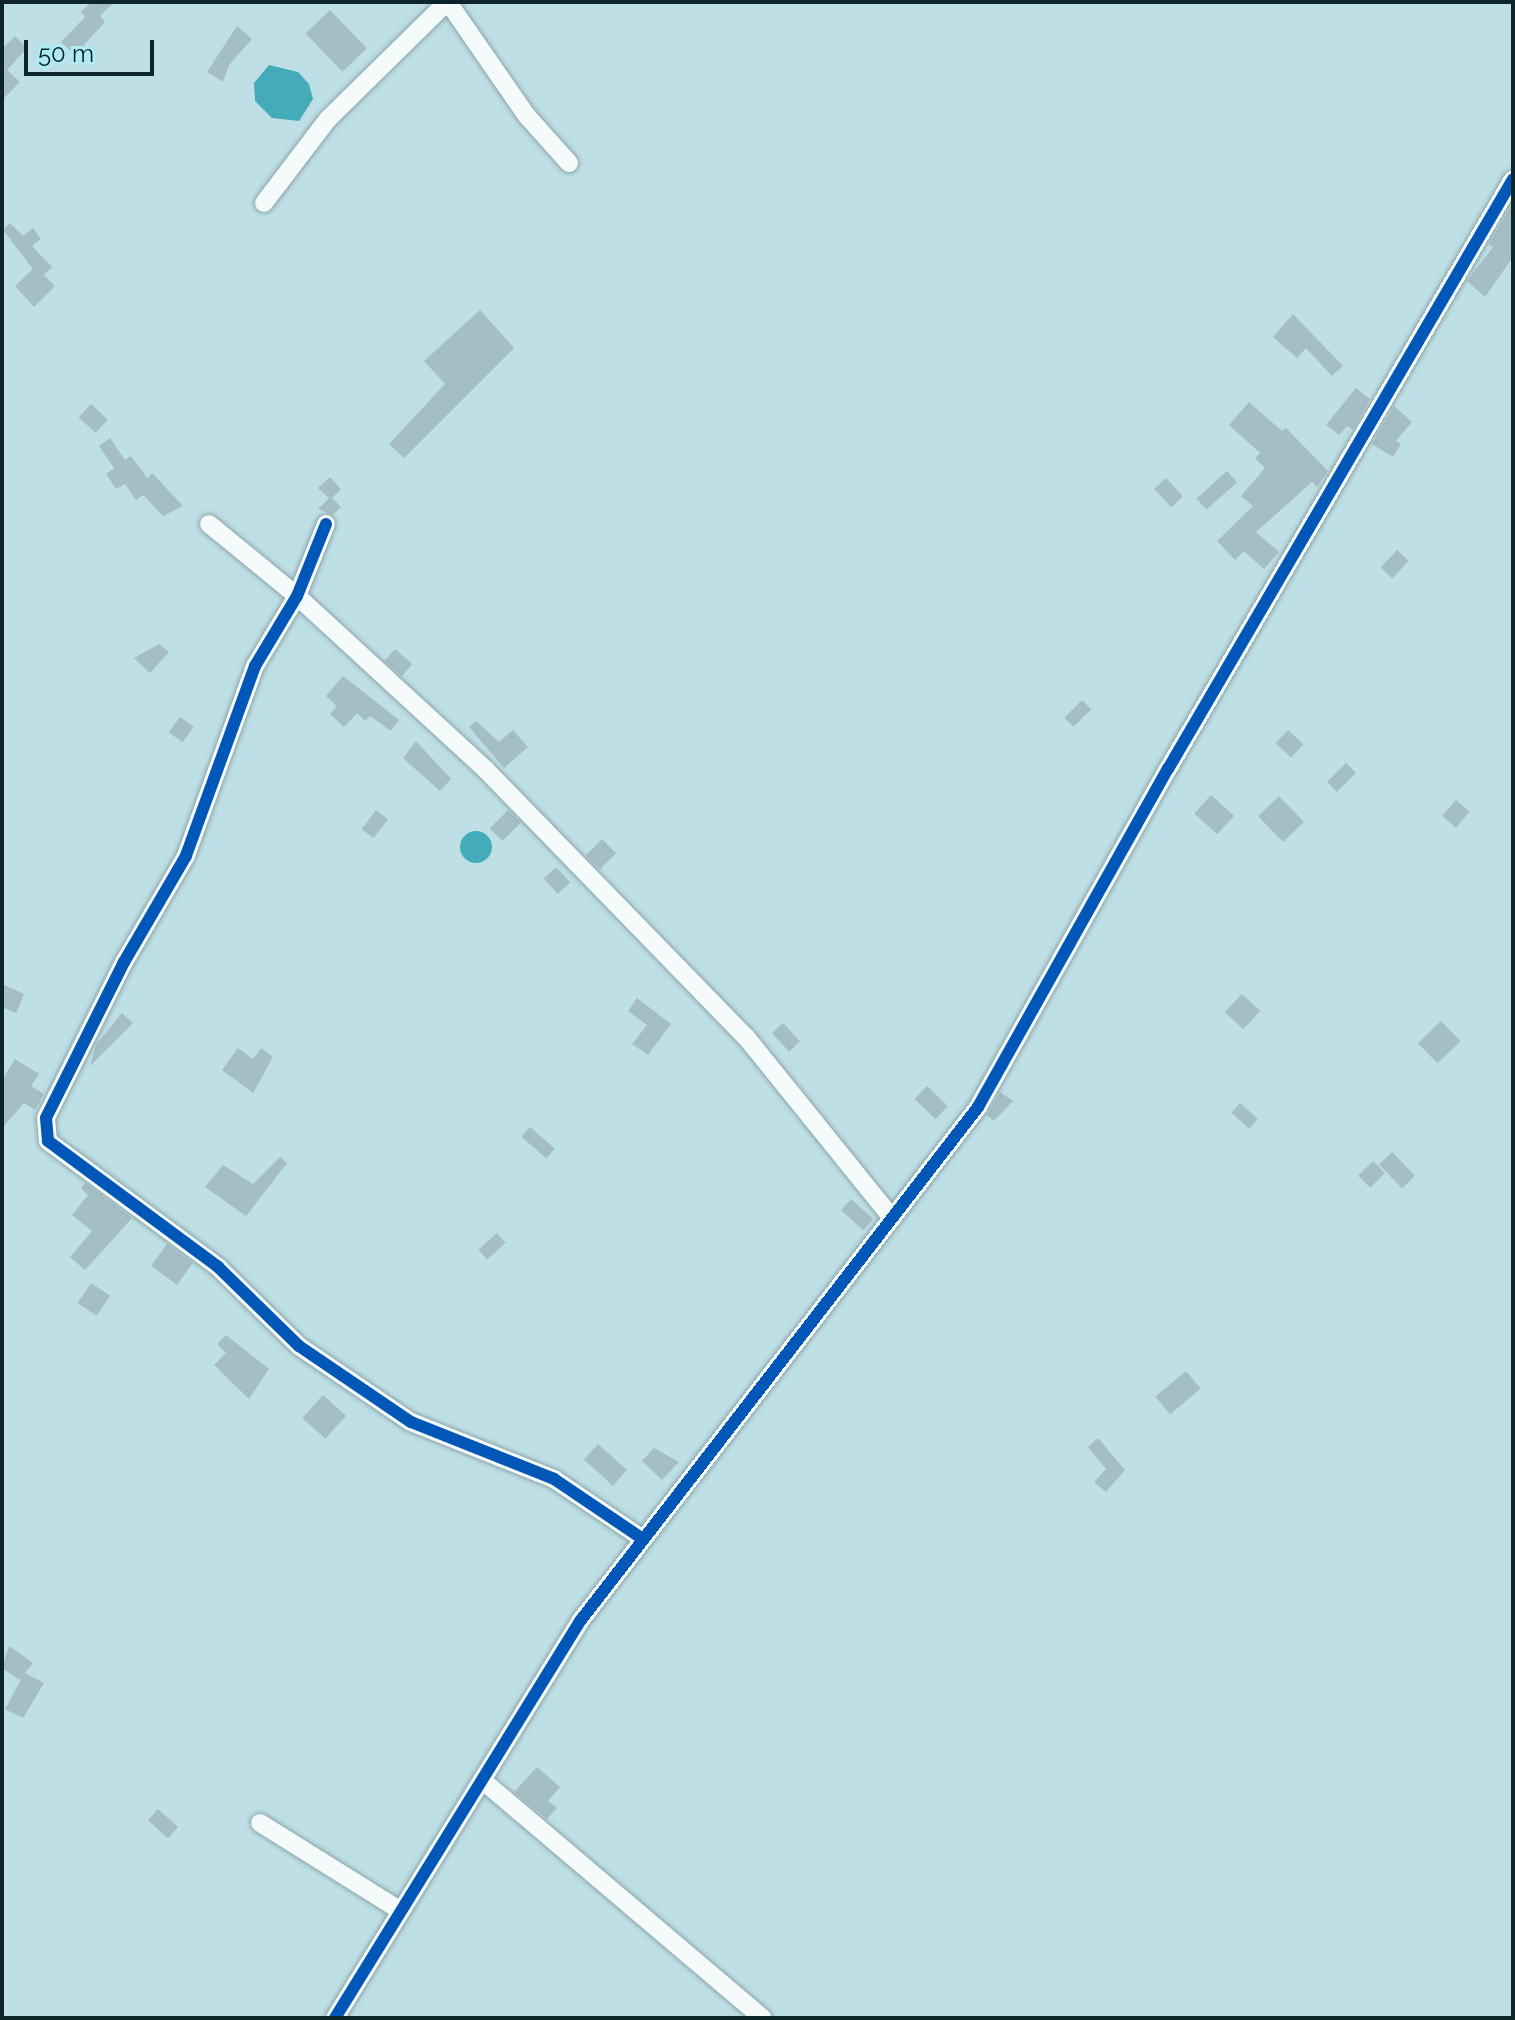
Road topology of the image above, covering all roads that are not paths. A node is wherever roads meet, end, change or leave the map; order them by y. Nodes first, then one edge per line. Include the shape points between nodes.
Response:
1 (448, 2) edge
2 (569, 163) dead end
3 (1513, 179) edge
4 (264, 203) dead end
5 (209, 524) dead end
6 (326, 524) dead end
7 (297, 596) junction
8 (892, 1218) junction
9 (643, 1539) junction
10 (482, 1780) junction
11 (260, 1823) dead end
12 (401, 1911) junction
13 (335, 2018) edge
14 (763, 2018) edge

1 - 2 street via 527,116
1 - 4 street via 328,119
3 - 8 street via 1168,769 978,1107
5 - 7 street
6 - 7 street
7 - 8 street via 486,770 746,1037
7 - 9 street via 255,666 186,856 124,962 46,1118 48,1141 218,1267 299,1346 411,1422 554,1479
8 - 9 street
9 - 10 street via 581,1620
10 - 12 street
10 - 14 street
11 - 12 street
12 - 13 street

